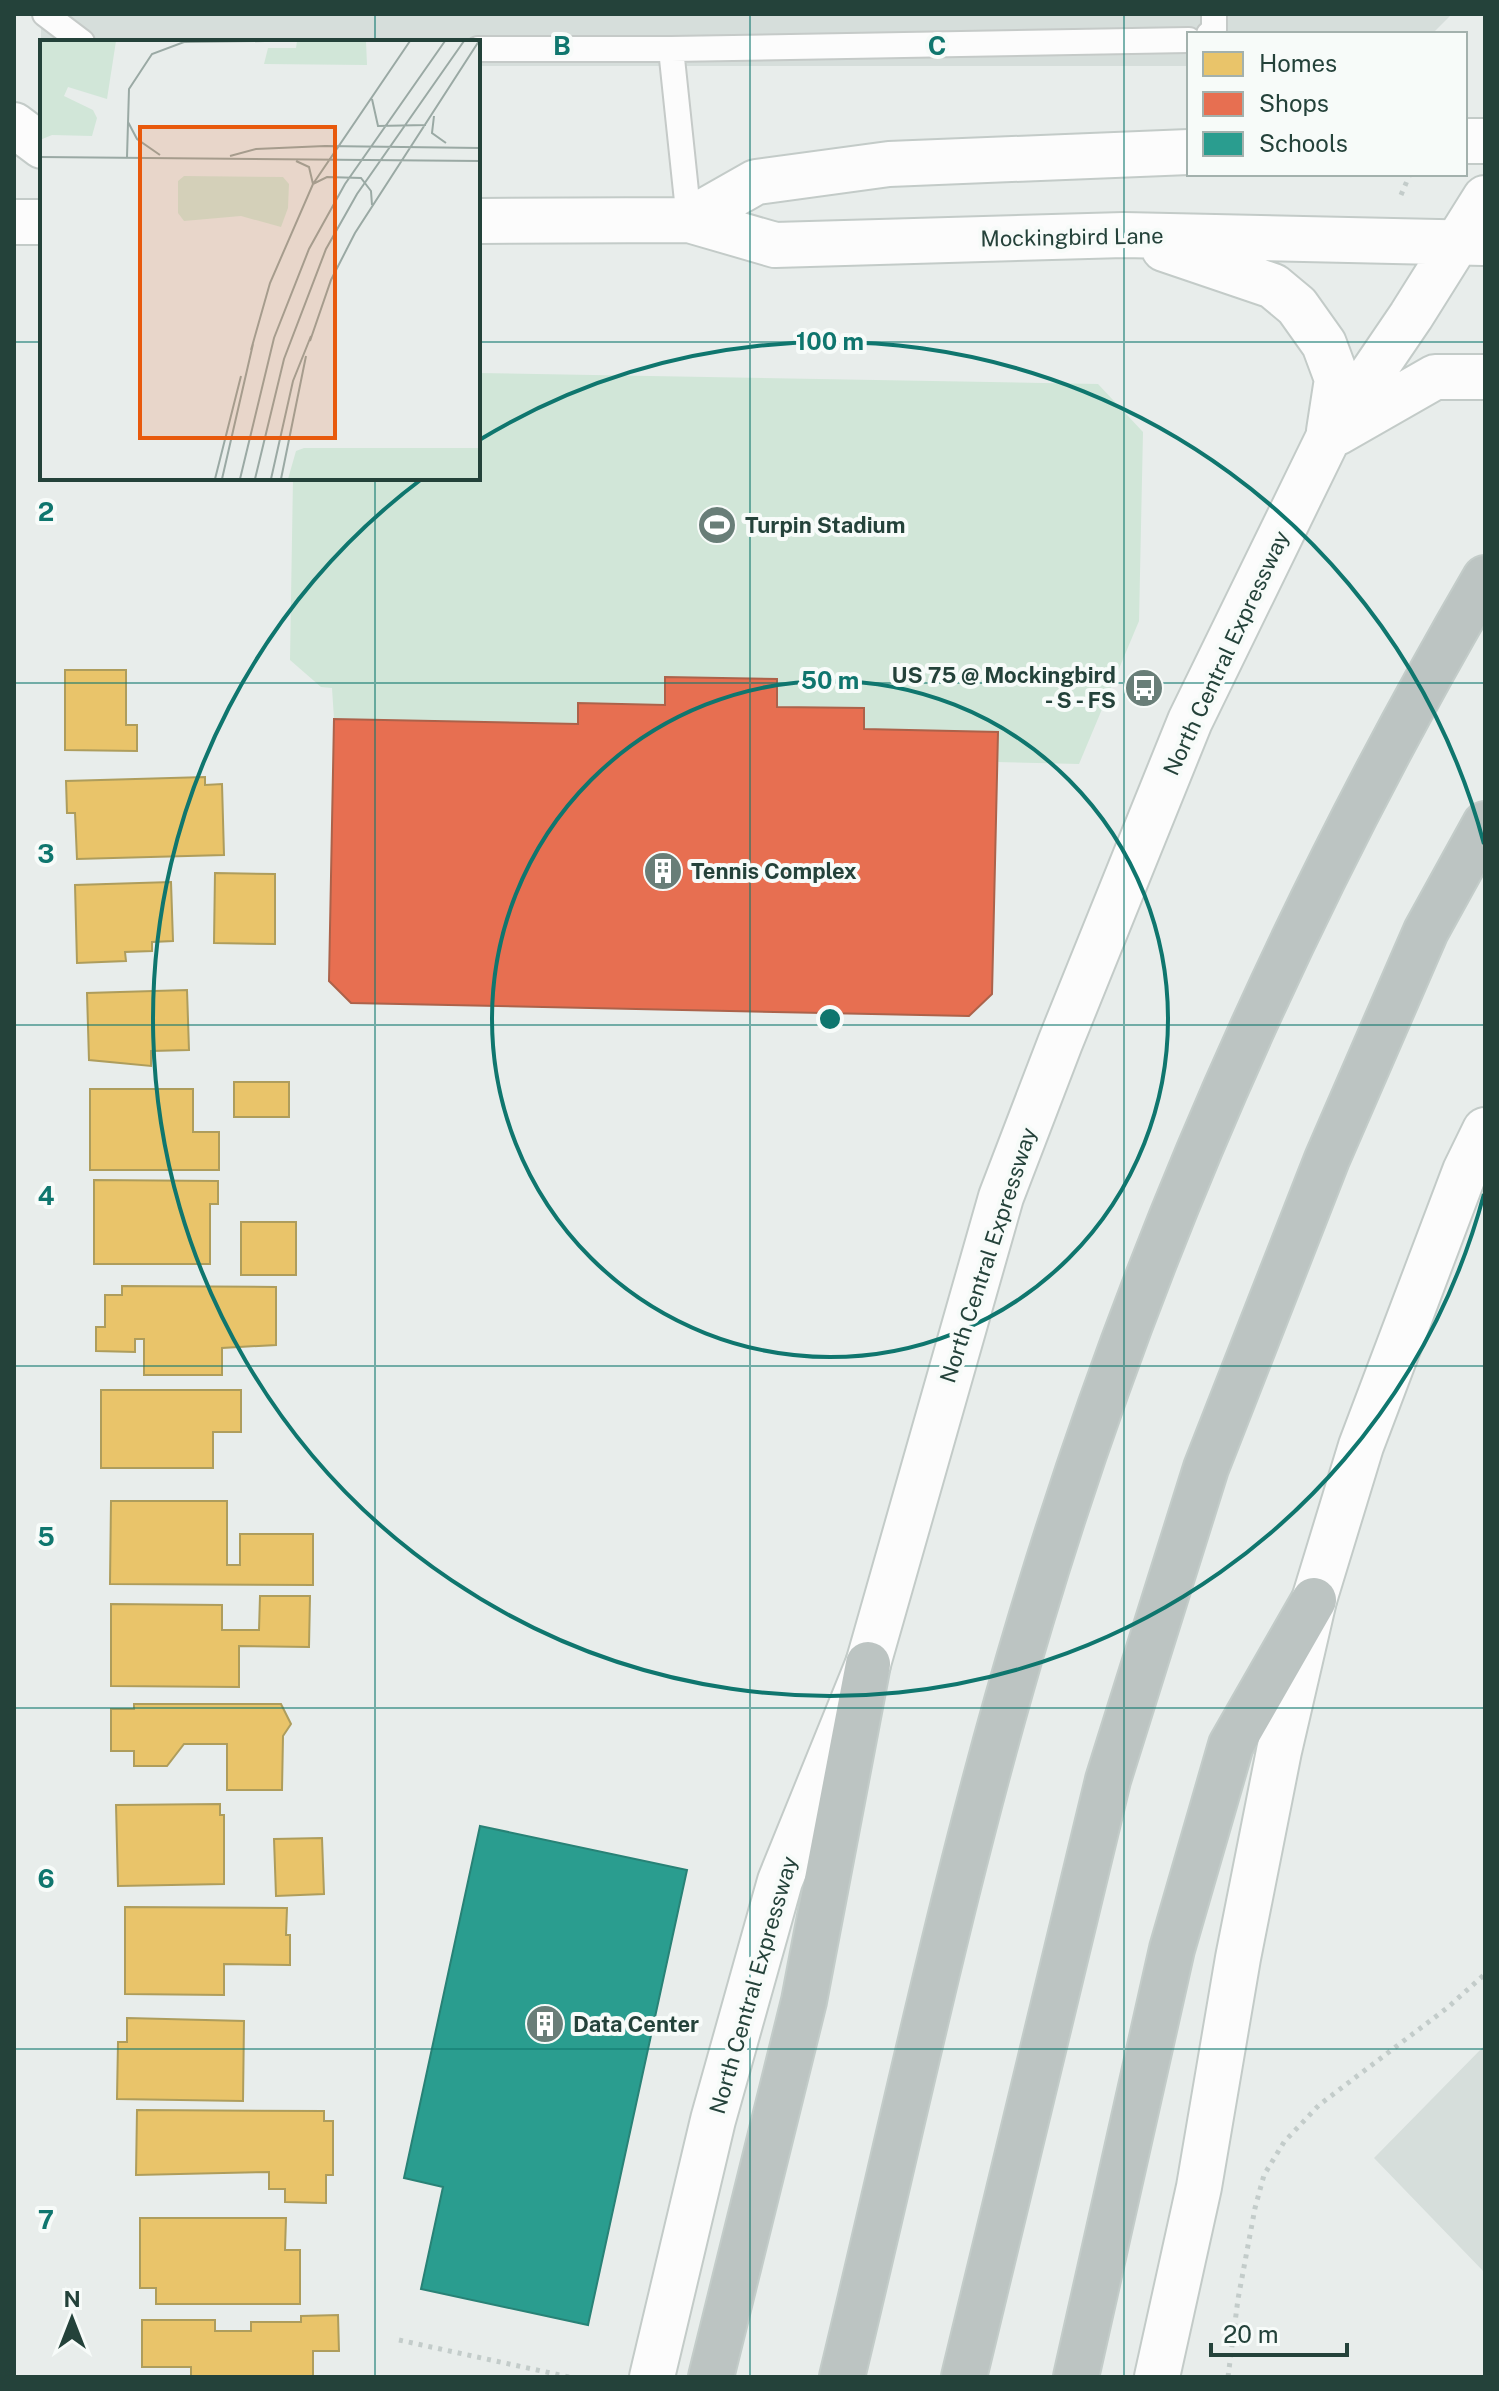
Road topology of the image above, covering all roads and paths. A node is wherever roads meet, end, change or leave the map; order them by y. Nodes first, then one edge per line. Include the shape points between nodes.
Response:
1 (45, 14) edge
2 (79, 40) edge
3 (1187, 40) edge
4 (480, 49) edge
5 (671, 49) junction
6 (14, 125) edge
7 (40, 144) edge
8 (1187, 152) edge
9 (1409, 176) edge
10 (1400, 196) dead end
11 (1485, 198) edge
12 (689, 220) junction
13 (480, 221) edge
14 (14, 222) edge
15 (40, 222) edge
16 (1124, 235) junction
17 (1472, 242) edge
18 (1485, 377) edge
19 (1328, 438) junction
20 (1485, 578) edge
21 (1485, 824) edge
22 (1485, 1130) edge
23 (1314, 1600) junction
24 (868, 1664) junction
25 (1485, 1974) edge
26 (399, 2340) dead end
27 (569, 2377) edge
28 (652, 2377) edge
29 (711, 2377) edge
30 (842, 2377) edge
31 (964, 2377) edge
32 (1076, 2377) edge
33 (1157, 2377) edge
34 (1228, 2377) edge

1 - 2 lane
3 - 5 lane
4 - 5 lane
5 - 12 lane
6 - 7 main road
8 - 12 main road, Mockingbird Lane via 889,164 756,182
9 - 10 path
11 - 17 main road, North Central Expressway
12 - 13 main road, Mockingbird Lane
12 - 16 main road, Mockingbird Lane via 775,245
14 - 15 main road
16 - 17 main road, Mockingbird Lane
16 - 19 main road via 1273,286 1297,306 1324,344 1337,379
17 - 19 main road, North Central Expressway
18 - 19 main road via 1435,377
19 - 24 main road, North Central Expressway via 1190,721 1001,1197
20 - 30 highway via 1369,787 1260,1010 1196,1156 1108,1382 995,1743
21 - 31 highway via 1426,931 1333,1145 1206,1468 1108,1780
22 - 23 main road via 1361,1446
23 - 32 highway via 1231,1745 1172,1949
23 - 33 main road via 1279,1751 1199,2187
24 - 28 main road, North Central Expressway via 780,1881 713,2120
24 - 29 highway via 804,2001
25 - 34 path via 1319,2105 1284,2142 1264,2175 1255,2208
26 - 27 path

